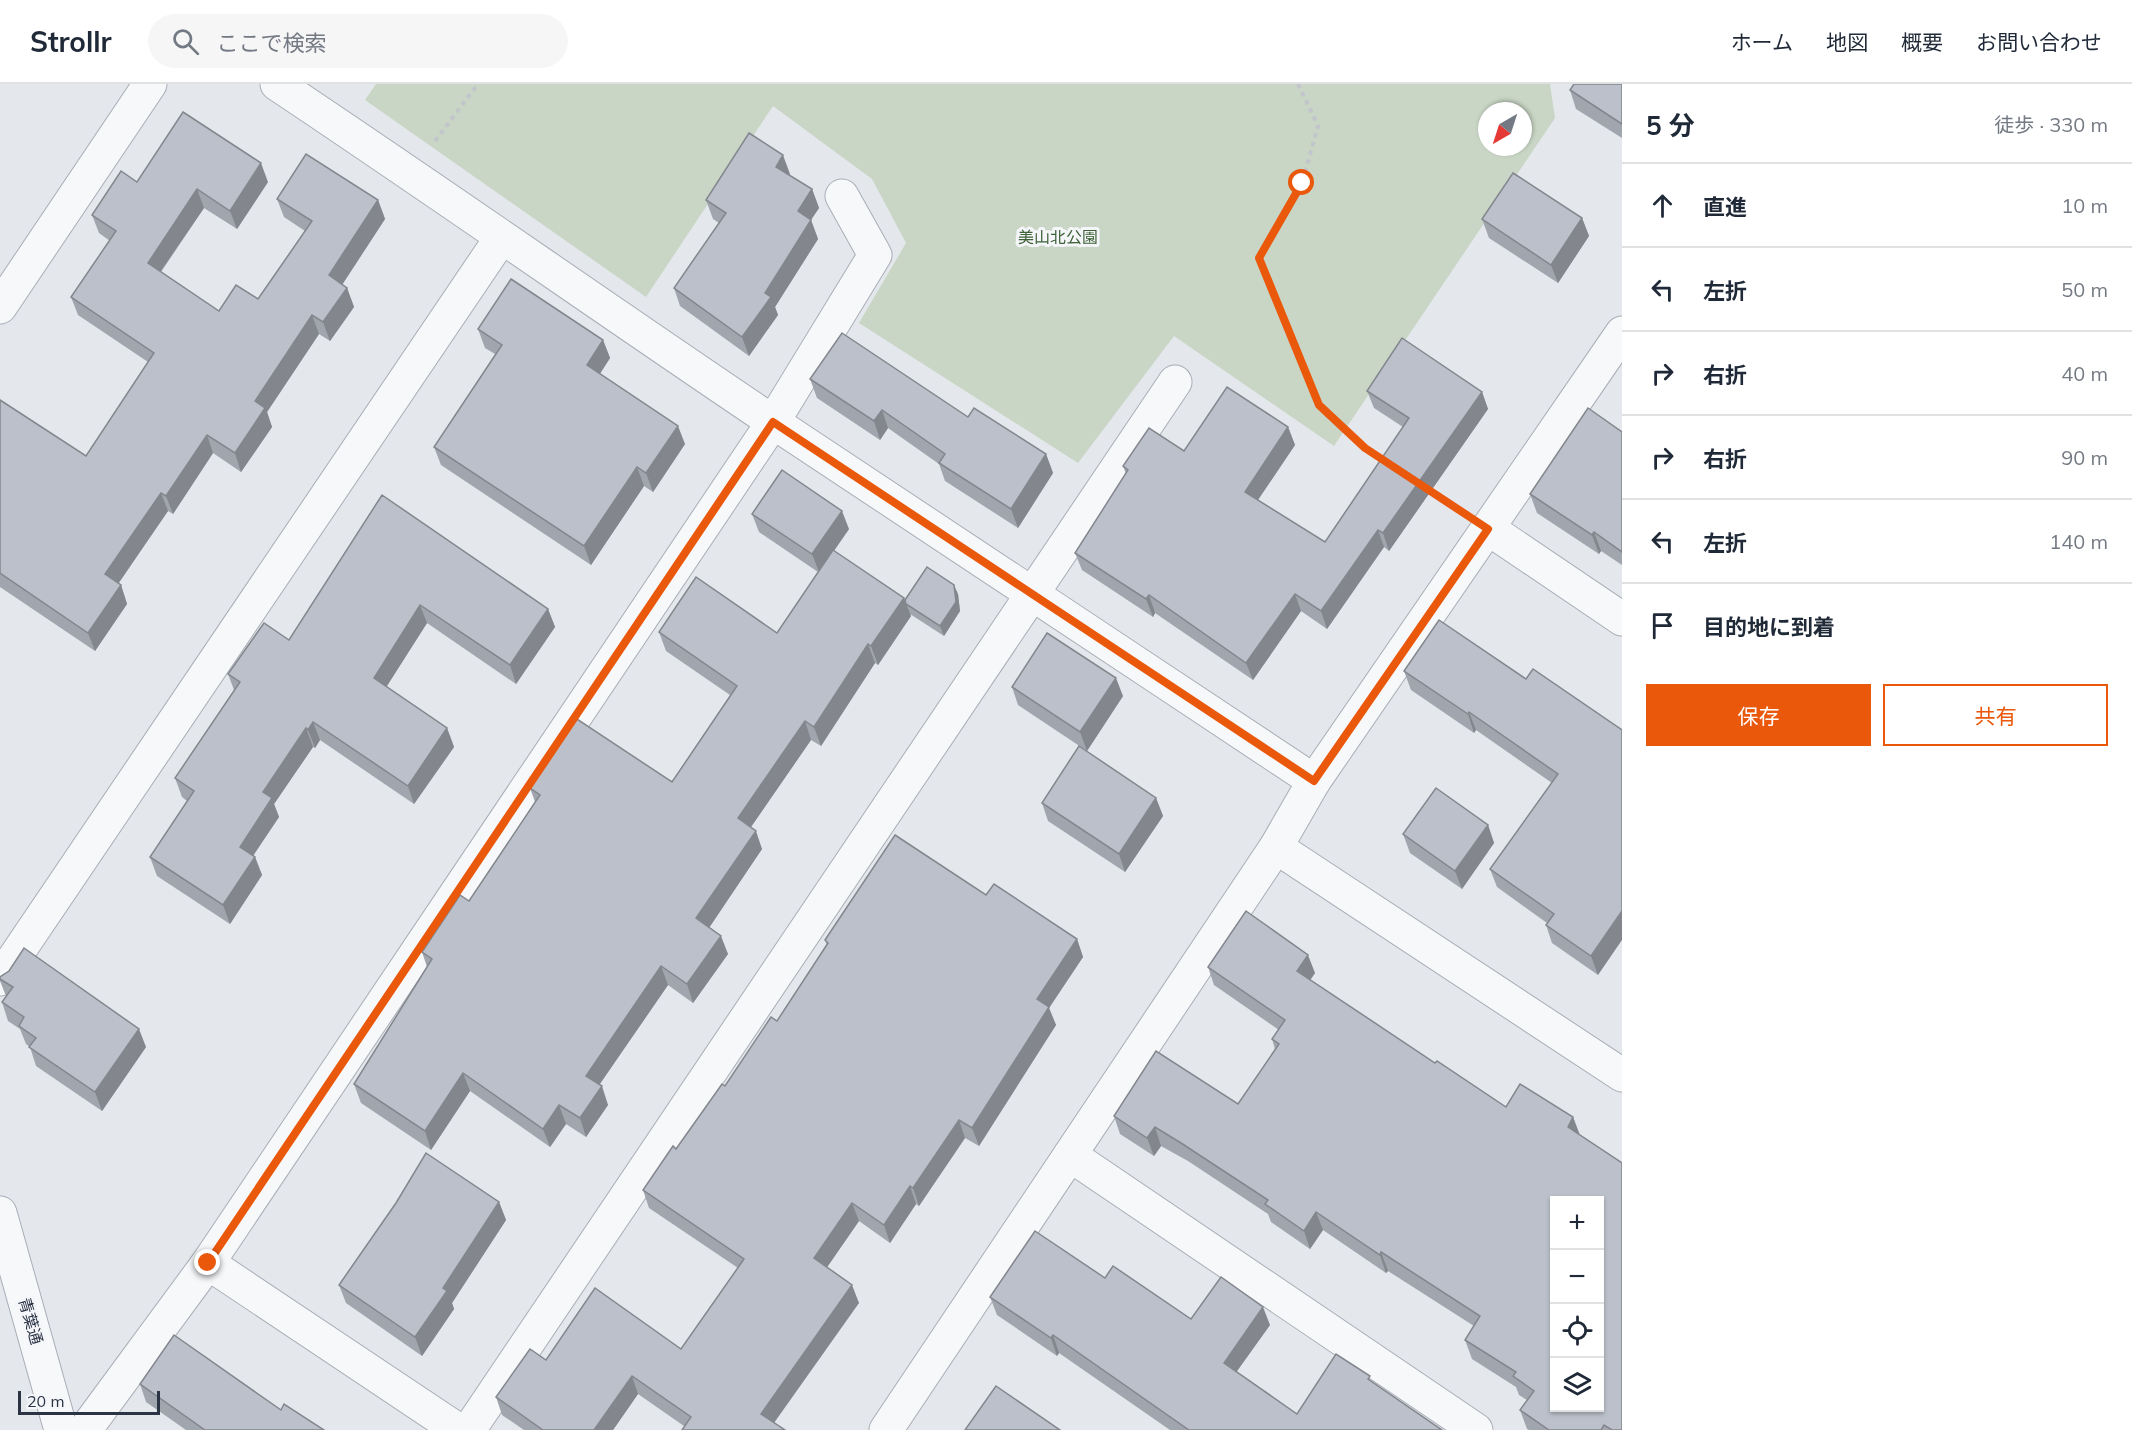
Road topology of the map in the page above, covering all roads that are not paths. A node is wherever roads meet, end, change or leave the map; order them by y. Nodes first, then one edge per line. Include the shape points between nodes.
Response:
1 (150, 84) edge
2 (277, 84) edge
3 (842, 196) dead end
4 (501, 238) junction
5 (0, 307) edge
6 (1622, 333) edge
7 (1175, 382) dead end
8 (773, 422) junction
9 (1488, 529) junction
10 (1032, 593) junction
11 (1622, 619) edge
12 (1314, 781) junction
13 (1276, 847) junction
14 (0, 979) edge
15 (1622, 1075) edge
16 (1070, 1155) junction
17 (0, 1213) edge
18 (208, 1263) junction
19 (61, 1430) edge
20 (86, 1430) edge
21 (458, 1430) edge
22 (469, 1430) edge
23 (886, 1430) edge
24 (1476, 1430) edge

1 - 5 street
2 - 4 street
3 - 8 street via 875,255
4 - 8 street
4 - 14 street
6 - 9 street
7 - 10 street
8 - 10 street
8 - 18 street
9 - 11 street
9 - 12 street
10 - 12 street
10 - 22 street
12 - 13 street
13 - 15 street
13 - 16 street
16 - 23 street
16 - 24 street
17 - 19 street, 青葉通
18 - 20 street
18 - 21 street

